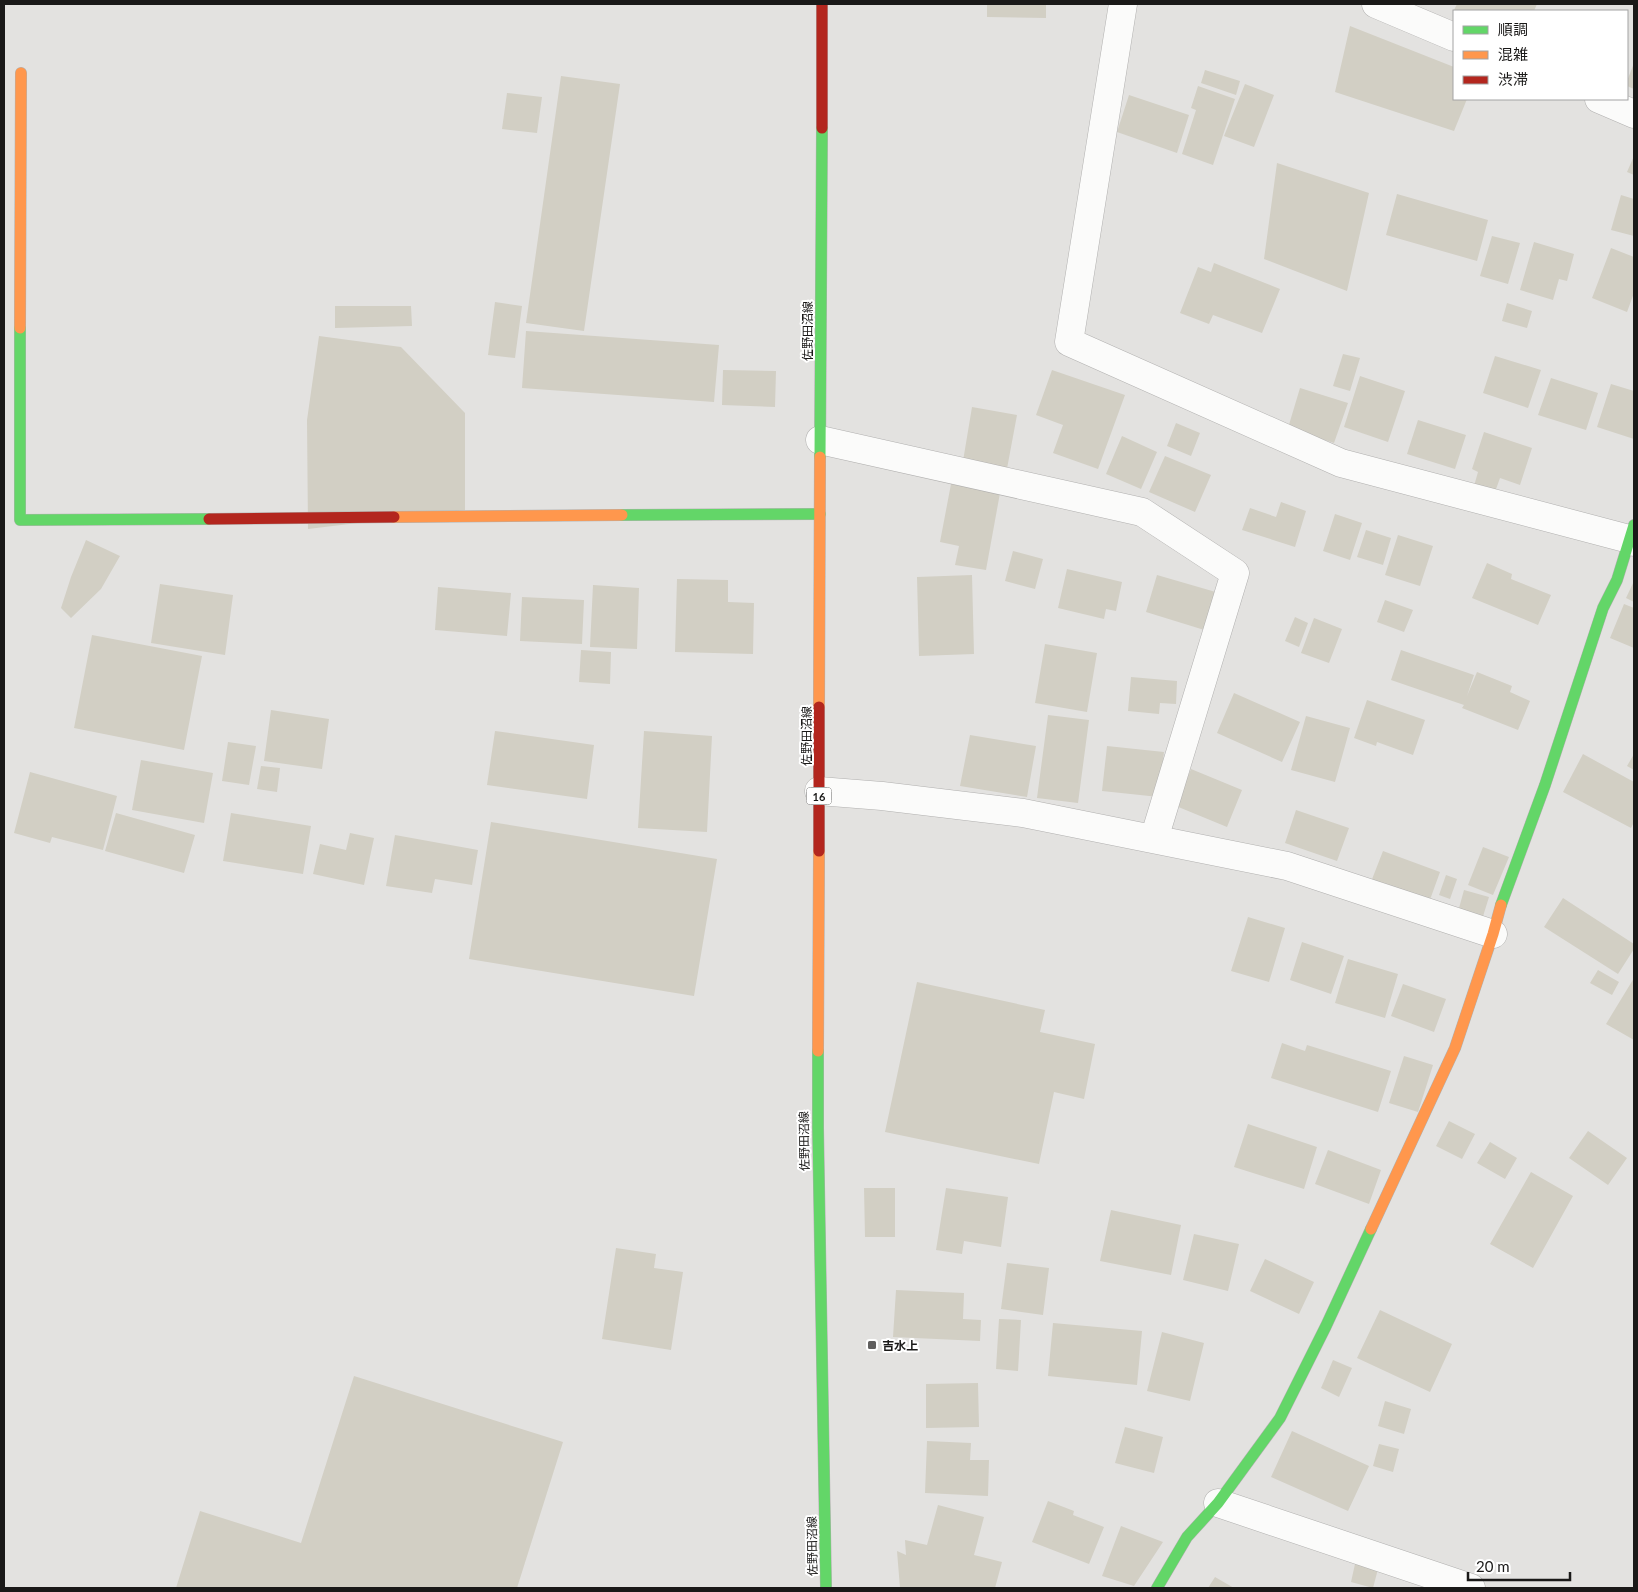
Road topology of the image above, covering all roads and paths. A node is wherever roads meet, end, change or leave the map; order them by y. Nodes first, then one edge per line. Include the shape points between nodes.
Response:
1 (822, 4) edge
2 (1123, 4) edge
3 (1376, 4) edge
4 (1453, 37) edge
5 (21, 73) dead end
6 (1601, 100) edge
7 (1634, 114) edge
8 (820, 440) junction
9 (820, 514) junction
10 (1633, 535) edge
11 (819, 791) junction
12 (1154, 839) junction
13 (1493, 934) junction
14 (1218, 1503) junction
15 (826, 1588) edge
16 (1157, 1588) edge
17 (1470, 1588) edge

1 - 8 street, 佐野田沼線 / 16
2 - 10 street via 1069,342 1341,463
3 - 4 street
5 - 9 street via 20,520
6 - 7 street
8 - 9 street, 佐野田沼線 / 16
8 - 12 street via 1142,512 1235,573
9 - 11 street, 佐野田沼線 / 16
10 - 13 street via 1603,608
11 - 12 street via 1023,813
11 - 15 street, 佐野田沼線 / 16 via 818,1128
12 - 13 street via 1287,866
13 - 14 street via 1455,1048 1326,1326 1280,1418
14 - 16 street via 1187,1537
14 - 17 street

